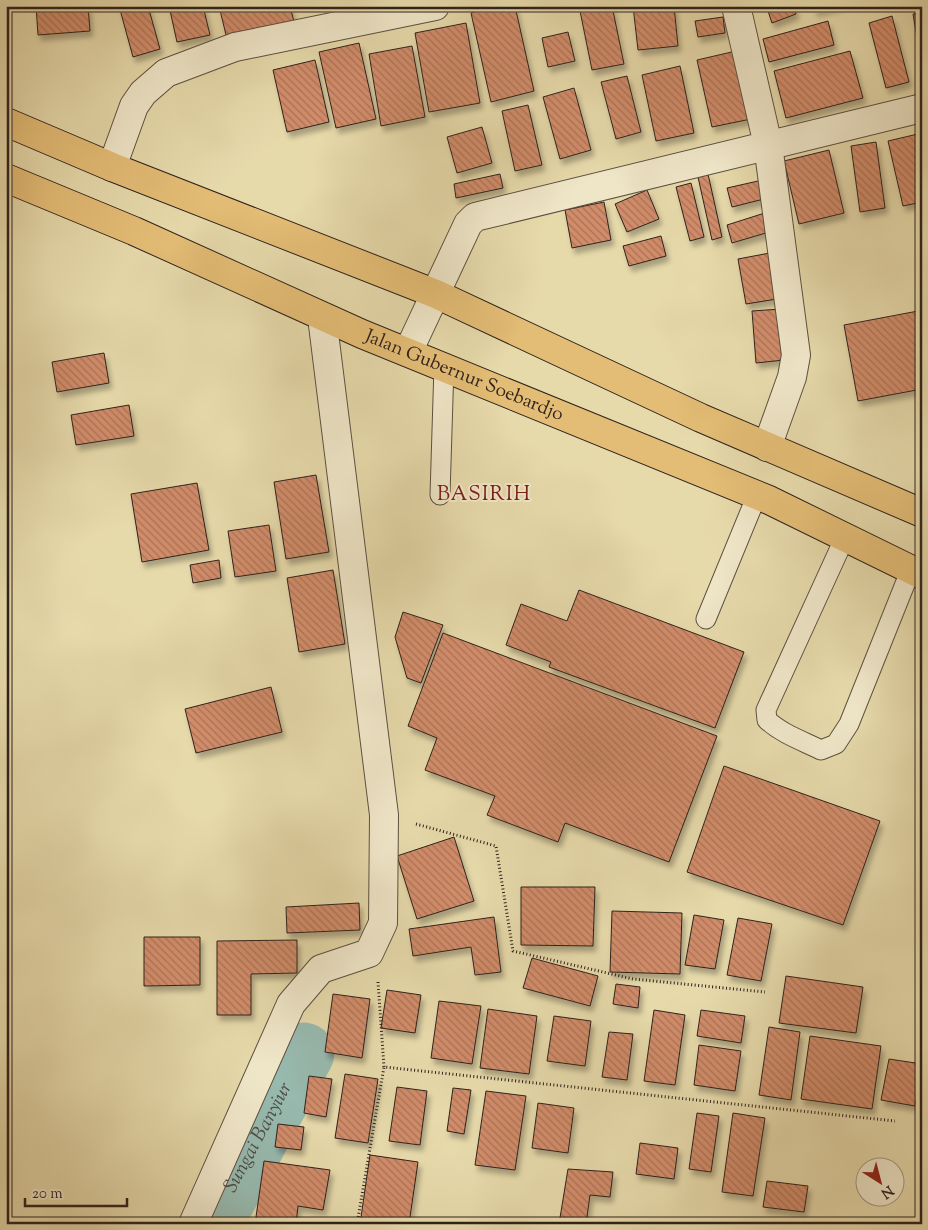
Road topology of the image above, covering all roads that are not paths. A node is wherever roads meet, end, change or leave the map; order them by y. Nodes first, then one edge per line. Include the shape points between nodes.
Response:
1 (435, 6) edge
2 (736, 6) edge
3 (922, 108) edge
4 (6, 122) edge
5 (768, 146) junction
6 (112, 167) junction
7 (6, 178) edge
8 (436, 294) junction
9 (322, 317) junction
10 (408, 352) junction
11 (444, 366) junction
12 (767, 448) junction
13 (440, 495) dead end
14 (757, 495) junction
15 (922, 513) edge
16 (845, 537) junction
17 (917, 572) edge
18 (706, 619) dead end
19 (193, 1224) edge

1 - 6 street via 235,47 166,73 143,92 134,106
2 - 5 street
3 - 5 street
4 - 6 highway
5 - 8 street via 475,217 468,224
5 - 12 street via 796,355 792,377
6 - 8 highway
7 - 9 highway, Jalan Gubernur Soebardjo via 134,231
8 - 10 street
8 - 12 highway
9 - 10 highway, Jalan Gubernur Soebardjo
9 - 19 street via 384,816 383,923 369,953 321,969 291,1004
10 - 11 highway, Jalan Gubernur Soebardjo
11 - 13 lane
11 - 14 highway, Jalan Gubernur Soebardjo
12 - 15 highway
14 - 16 highway, Jalan Gubernur Soebardjo
14 - 18 lane
16 - 17 highway, Jalan Gubernur Soebardjo
16 - 17 lane via 766,710 766,720 775,728 821,750 836,744 850,724

